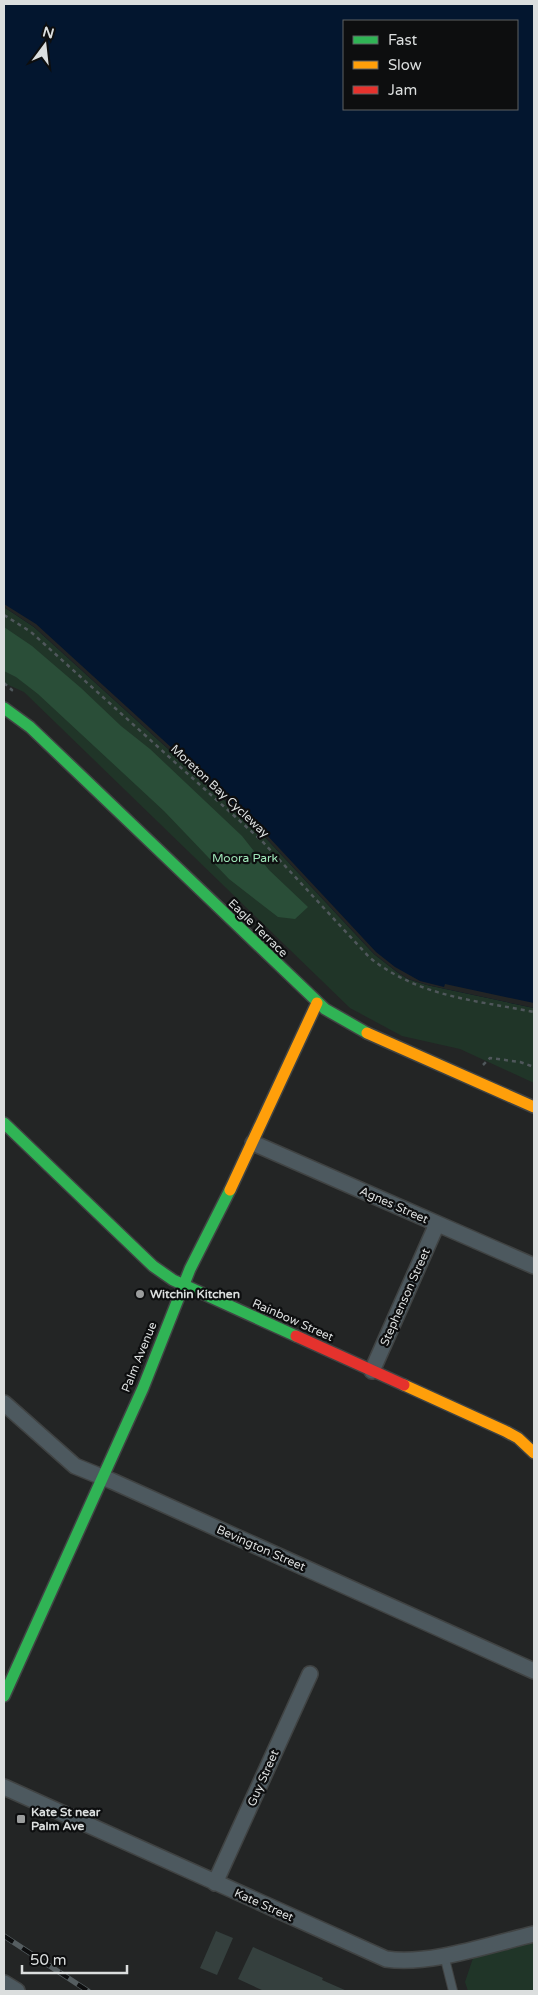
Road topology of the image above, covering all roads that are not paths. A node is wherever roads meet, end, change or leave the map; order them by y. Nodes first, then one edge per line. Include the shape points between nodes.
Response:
1 (4, 708) edge
2 (318, 1003) junction
3 (534, 1107) edge
4 (4, 1123) edge
5 (254, 1143) junction
6 (437, 1224) junction
7 (534, 1266) edge
8 (183, 1285) junction
9 (372, 1371) junction
10 (4, 1403) edge
11 (532, 1448) edge
12 (102, 1478) junction
13 (534, 1671) edge
14 (310, 1674) dead end
15 (4, 1696) edge
16 (4, 1787) edge
17 (215, 1883) junction
18 (534, 1934) edge
19 (444, 1955) junction
20 (4, 1983) edge
21 (17, 1991) edge
22 (453, 1991) edge

1 - 2 street, Eagle Terrace via 30,727
2 - 3 street, Eagle Terrace via 344,1022 377,1039
2 - 5 street, Palm Avenue
4 - 8 street, Rainbow Street via 153,1266
5 - 6 street, Agnes Street
5 - 8 street, Palm Avenue
6 - 7 street, Agnes Street
6 - 9 street, Stephenson Street
8 - 9 street, Rainbow Street
8 - 12 street, Palm Avenue via 143,1388
9 - 11 street, Rainbow Street via 505,1431
10 - 12 street, Bevington Street via 65,1459
12 - 13 street, Bevington Street
12 - 15 street, Palm Avenue
14 - 17 street, Guy Street
16 - 17 street, Kate Street
17 - 19 street, Kate Street via 379,1956 410,1960
18 - 19 street, Kate Street
19 - 22 lane
20 - 21 street

